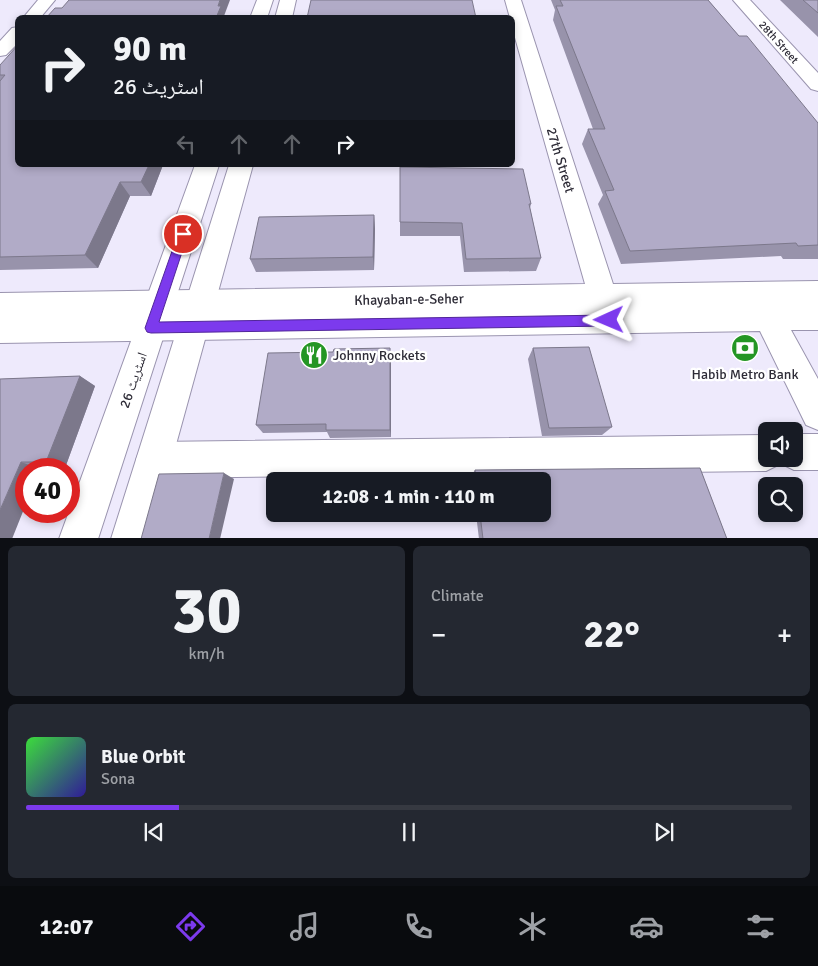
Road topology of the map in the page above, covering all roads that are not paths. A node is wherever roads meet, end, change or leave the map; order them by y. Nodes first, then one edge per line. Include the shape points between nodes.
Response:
1 (47, 0) edge
2 (264, 0) edge
3 (288, 0) edge
4 (513, 0) edge
5 (741, 0) edge
6 (34, 15) edge
7 (259, 15) edge
8 (284, 15) edge
9 (15, 35) edge
10 (0, 51) edge
11 (818, 85) edge
12 (206, 167) edge
13 (239, 167) edge
14 (818, 293) edge
15 (0, 306) edge
16 (762, 306) junction
17 (606, 308) junction
18 (198, 315) junction
19 (155, 316) junction
20 (818, 317) edge
21 (0, 330) edge
22 (818, 413) edge
23 (803, 452) edge
24 (818, 452) edge
25 (758, 453) edge
26 (154, 460) junction
27 (78, 538) edge
28 (130, 538) edge

1 - 6 street
2 - 7 street
3 - 8 street
4 - 17 street, 27th Street
5 - 11 street, 28th Street
9 - 10 street
12 - 19 street, اسٹریٹ 26
13 - 18 street
14 - 16 street, Khayaban-e-Seher
15 - 19 street, Khayaban-e-Seher
16 - 17 street, Khayaban-e-Seher
16 - 20 street, Khayaban-e-Seher
16 - 22 street
17 - 18 street, Khayaban-e-Seher
18 - 19 street, Khayaban-e-Seher
18 - 26 street
19 - 21 street, Khayaban-e-Seher
19 - 27 street, اسٹریٹ 26
23 - 24 street
25 - 26 street
26 - 28 street

